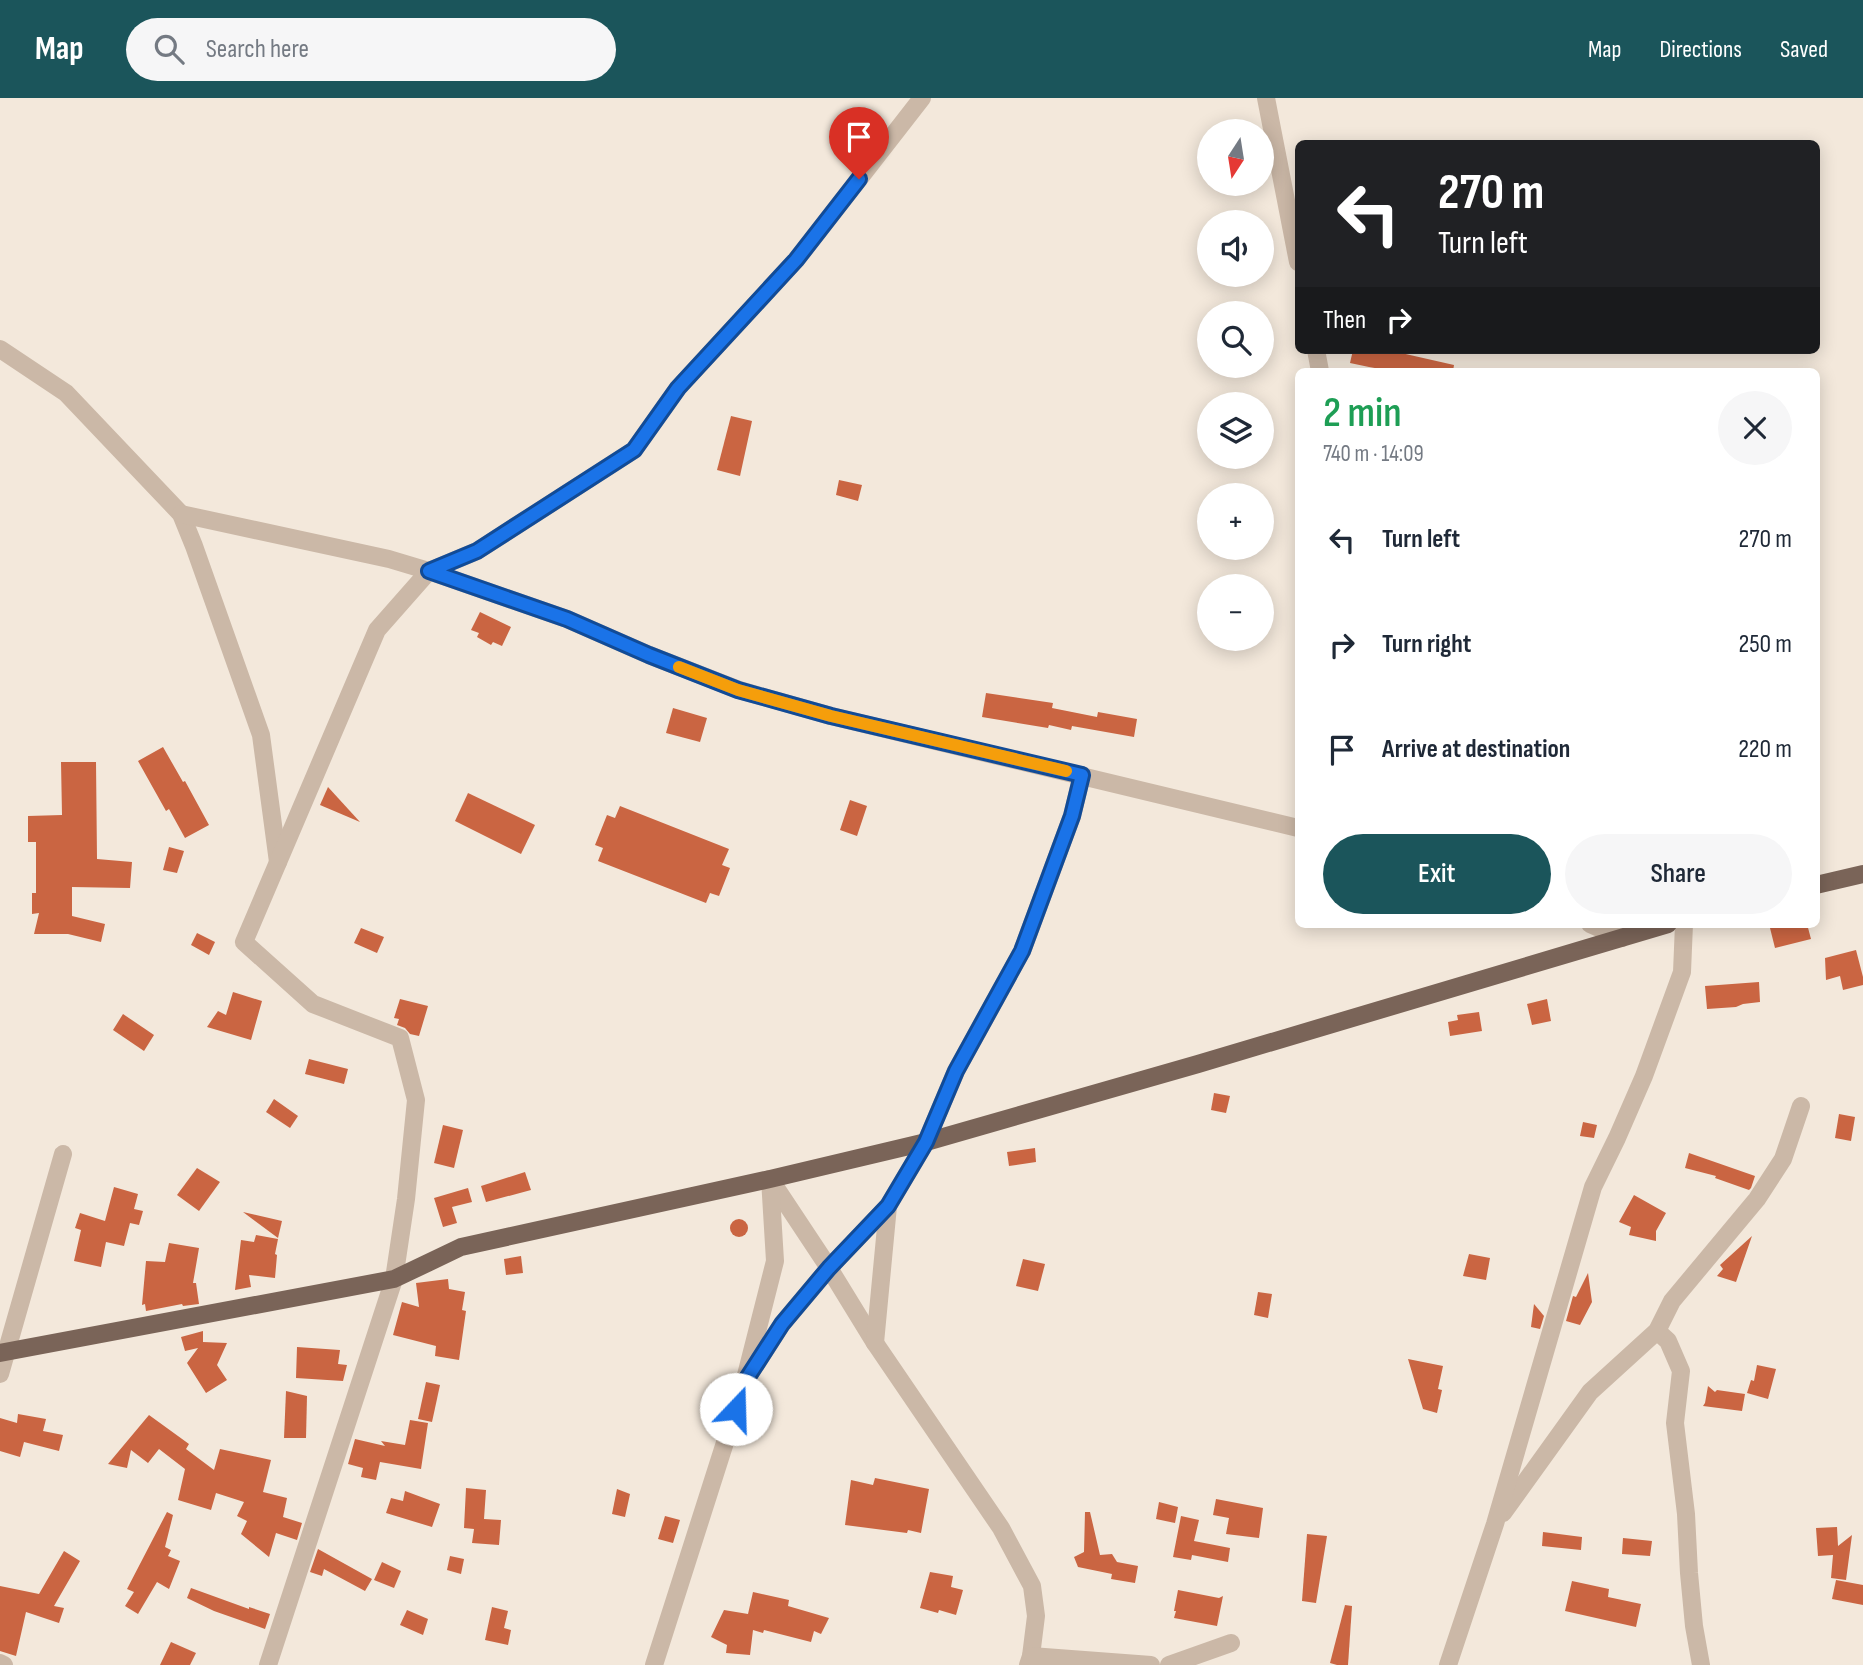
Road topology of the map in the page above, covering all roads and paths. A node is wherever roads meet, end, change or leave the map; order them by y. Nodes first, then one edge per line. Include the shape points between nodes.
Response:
1 (922, 98) edge
2 (1266, 98) edge
3 (1295, 247) edge
4 (0, 349) edge
5 (181, 514) junction
6 (429, 571) junction
7 (1082, 775) junction
8 (1295, 827) edge
9 (278, 862) junction
10 (1863, 874) edge
11 (1820, 885) edge
12 (1599, 928) edge
13 (1655, 928) edge
14 (1684, 928) edge
15 (1622, 938) junction
16 (1801, 1106) dead end
17 (926, 1142) junction
18 (63, 1154) dead end
19 (770, 1179) junction
20 (888, 1206) junction
21 (829, 1268) junction
22 (394, 1279) junction
23 (1657, 1331) junction
24 (875, 1343) junction
25 (4, 1353) edge
26 (0, 1374) edge
27 (744, 1383) junction
28 (1495, 1524) junction
29 (1231, 1643) dead end
30 (1029, 1661) edge
31 (268, 1665) edge
32 (654, 1665) edge
33 (1151, 1665) edge
34 (1169, 1665) edge
35 (1448, 1665) edge
36 (1700, 1665) edge

1 - 6 street via 796,260 678,388 634,450 477,551
2 - 3 street
4 - 5 street via 66,393
5 - 6 street
5 - 9 street via 261,734
6 - 7 street via 567,619 738,690
6 - 9 street via 377,630
7 - 8 street
7 - 17 street via 1072,816 1022,951 956,1071
9 - 22 street via 244,942 313,1004 400,1038 416,1100
10 - 11 main road
12 - 15 street
13 - 15 main road
14 - 28 street via 1682,972 1644,1076 1593,1187
15 - 17 main road
16 - 23 street via 1783,1159 1757,1199 1672,1301
17 - 19 main road
17 - 20 street
18 - 25 street
19 - 21 street
19 - 22 main road via 461,1247
19 - 27 street via 775,1261
20 - 21 street
20 - 24 street
21 - 24 street
21 - 27 street via 782,1324
22 - 25 main road
22 - 31 street
23 - 28 street via 1590,1392
23 - 36 street via 1668,1341 1681,1371 1675,1423
24 - 30 street via 1001,1528 1032,1587 1036,1616
25 - 26 street
27 - 32 street
28 - 35 street
29 - 34 street
30 - 33 street

